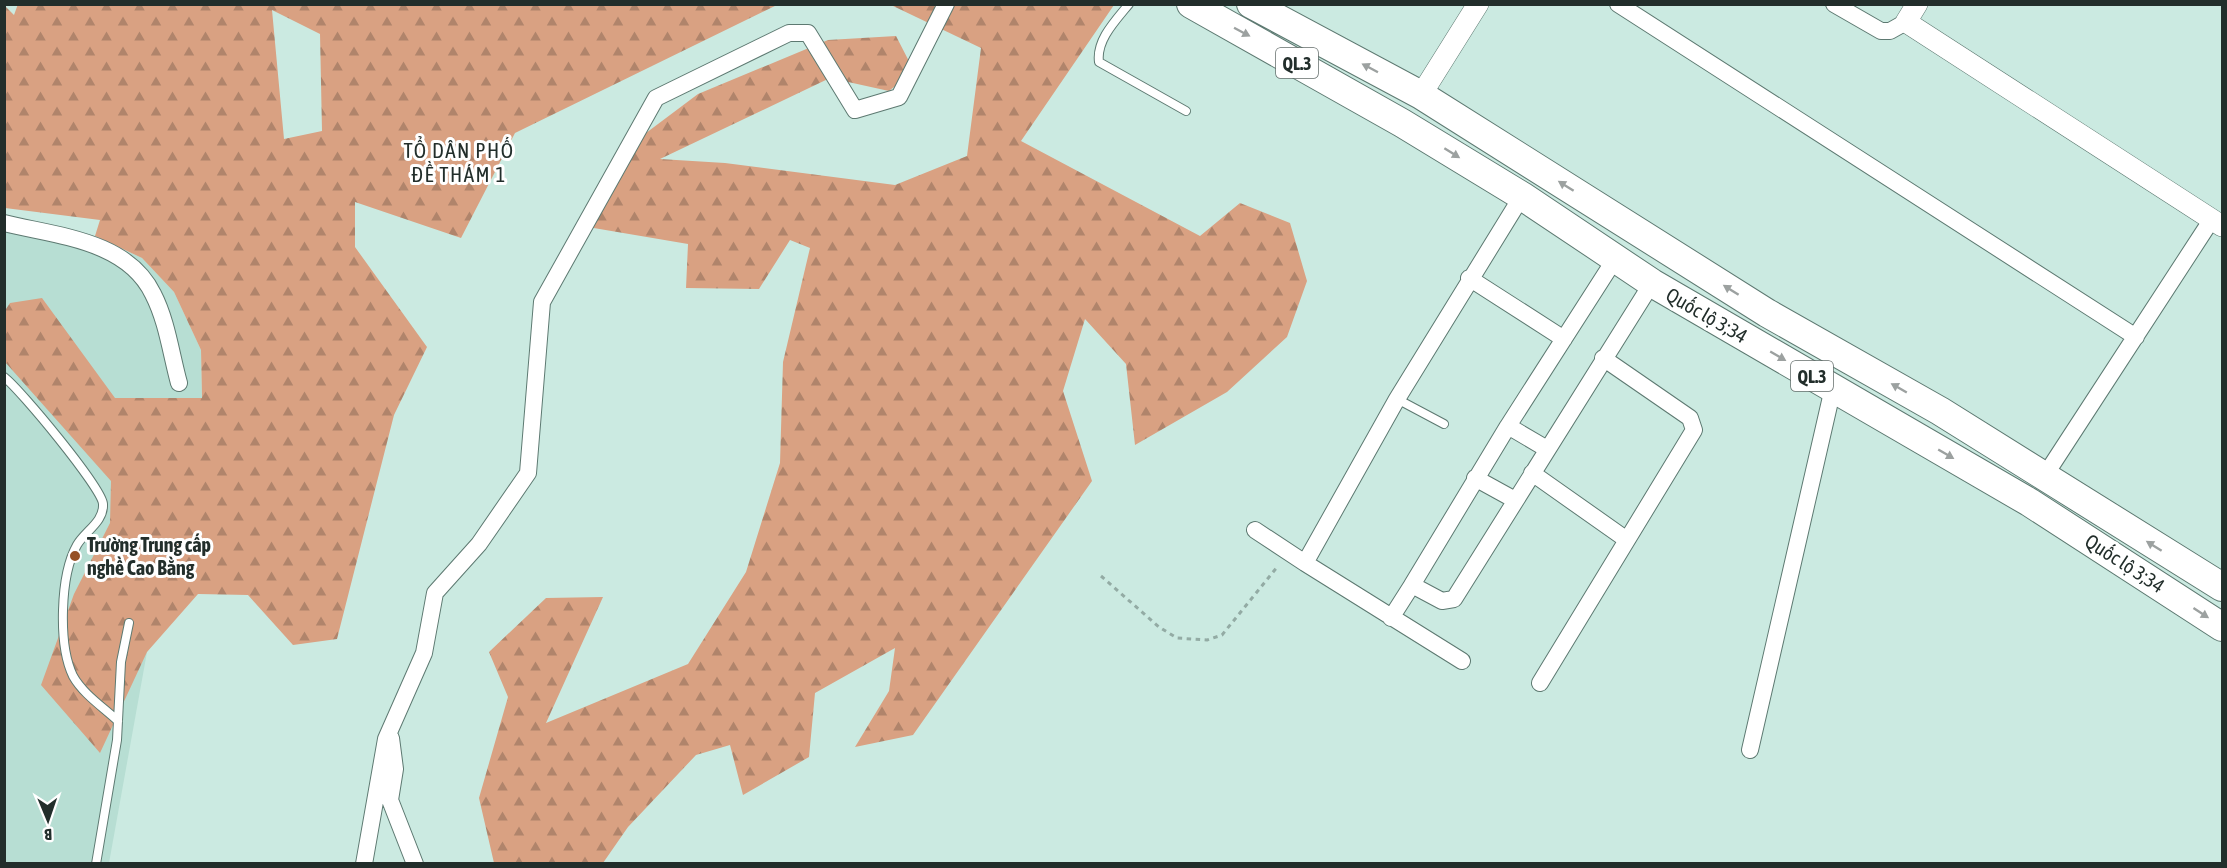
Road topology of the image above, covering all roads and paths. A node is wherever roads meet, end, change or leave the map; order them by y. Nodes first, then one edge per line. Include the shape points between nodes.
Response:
1 (946, 4) edge
2 (1129, 4) edge
3 (1191, 4) edge
4 (1251, 4) edge
5 (1478, 4) edge
6 (1618, 4) edge
7 (1834, 4) edge
8 (1911, 13) edge
9 (1421, 95) junction
10 (1186, 111) dead end
11 (1402, 123) junction
12 (1522, 196) junction
13 (4, 223) edge
14 (2217, 223) edge
15 (1615, 259) junction
16 (1469, 278) junction
17 (1652, 283) junction
18 (2136, 337) junction
19 (1564, 339) junction
20 (1603, 358) junction
21 (1849, 359) junction
22 (4, 377) edge
23 (178, 383) dead end
24 (1833, 388) junction
25 (1397, 399) junction
26 (1444, 424) dead end
27 (1508, 426) junction
28 (1547, 449) junction
29 (1532, 473) junction
30 (2044, 477) junction
31 (1475, 478) junction
32 (1515, 500) junction
33 (1255, 530) dead end
34 (1627, 540) junction
35 (1289, 553) junction
36 (1305, 563) junction
37 (1101, 576) dead end
38 (2219, 578) edge
39 (1412, 585) junction
40 (2167, 591) junction
41 (1391, 618) junction
42 (129, 623) dead end
43 (2223, 627) edge
44 (1462, 661) dead end
45 (1540, 683) dead end
46 (118, 721) junction
47 (390, 730) junction
48 (1750, 750) dead end
49 (96, 864) edge
50 (364, 864) edge
51 (416, 864) edge

1 - 47 street via 899,97 855,110 808,33 789,33 656,98 542,302 528,473 479,544 435,593 424,653
2 - 10 lane via 1109,27 1098,53 1099,62
3 -> 11 highway, Quốc lộ 3;34 / QL.3
9 -> 4 highway, Quốc lộ 3;34 / QL.3
5 - 9 street
6 - 18 street
7 - 8 street via 1881,30 1890,31
8 - 14 street
9 - 11 highway
21 -> 9 highway, Quốc lộ 3;34 / QL.3 via 1767,313
11 -> 12 highway, Quốc lộ 3;34 / QL.3
12 - 15 highway, Quốc lộ 3;34 / QL.3
12 - 16 street
13 - 23 street via 98,247 134,266 155,296
14 - 18 street
15 - 17 highway, Quốc lộ 3;34 / QL.3
15 - 19 street
16 - 19 street
16 - 25 street
17 - 20 street
17 -> 24 highway, Quốc lộ 3;34 / QL.3
18 - 30 street
19 - 27 street
20 - 28 street
20 - 34 street via 1690,418 1693,426 1692,435
21 - 24 highway
30 -> 21 highway, Quốc lộ 3;34 / QL.3
22 - 46 lane via 79,465 102,500 102,513 76,546 62,614 73,674 88,695
24 -> 40 highway, Quốc lộ 3;34 / QL.3 via 2030,502
24 - 48 street
25 - 26 lane
25 - 36 street
27 - 28 street
27 - 31 street
28 - 29 street
29 - 32 street
29 - 34 street
38 -> 30 highway, Quốc lộ 3;34 / QL.3
31 - 32 street
31 - 39 street
32 - 39 street via 1454,599 1442,601
33 - 35 street
34 - 45 street
35 - 36 street
35 - 37 path via 1222,634 1207,640 1177,638
36 - 41 street
38 - 40 highway
39 - 41 street
40 -> 43 highway, Quốc lộ 3;34 / QL.3
41 - 44 street
42 - 46 lane via 121,662
46 - 49 lane
47 - 50 street
47 - 51 street via 395,769 390,800

